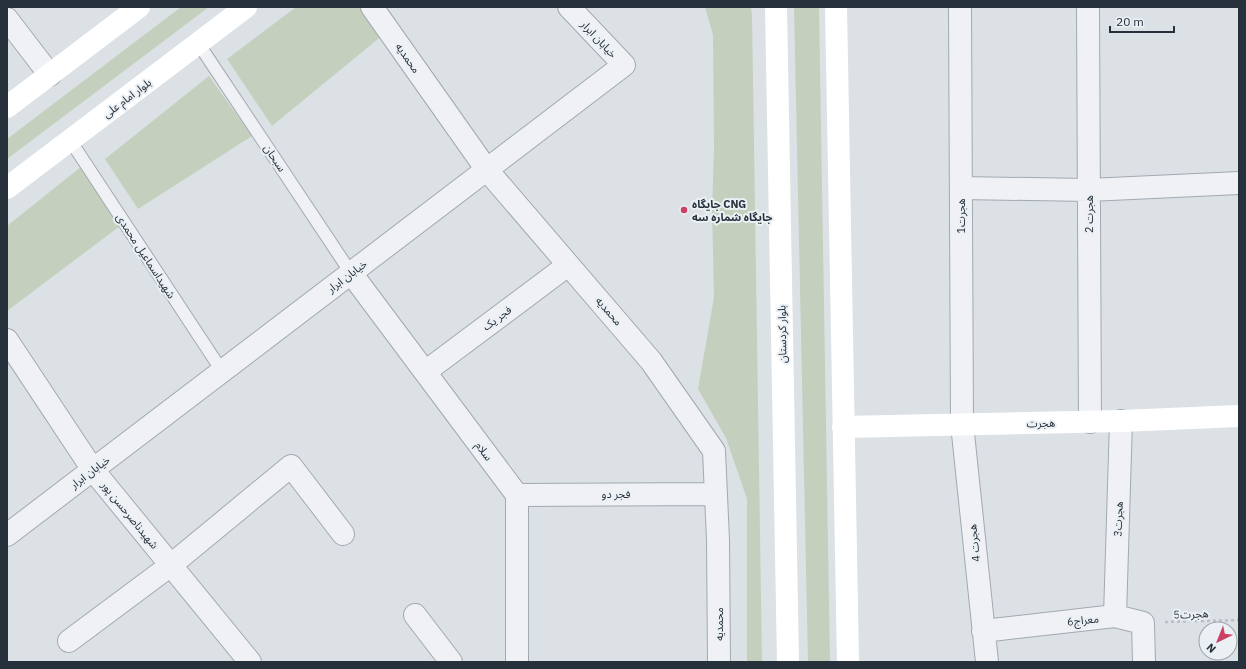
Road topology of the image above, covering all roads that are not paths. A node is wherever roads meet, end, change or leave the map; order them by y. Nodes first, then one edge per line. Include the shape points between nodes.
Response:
1 (140, 7) edge
2 (246, 7) edge
3 (372, 7) edge
4 (569, 7) edge
5 (776, 7) edge
6 (836, 7) edge
7 (960, 7) edge
8 (1088, 7) edge
9 (7, 19) edge
10 (198, 43) junction
11 (50, 75) junction
12 (7, 107) edge
13 (70, 140) junction
14 (487, 170) junction
15 (1239, 183) edge
16 (7, 188) edge
17 (961, 188) junction
18 (1089, 190) junction
19 (568, 264) junction
20 (351, 273) junction
21 (7, 340) edge
22 (222, 372) junction
23 (425, 372) junction
24 (1239, 416) edge
25 (1121, 421) junction
26 (1090, 422) junction
27 (962, 424) junction
28 (844, 427) junction
29 (93, 470) junction
30 (716, 494) junction
31 (517, 495) junction
32 (343, 534) dead end
33 (7, 536) edge
34 (171, 565) junction
35 (415, 615) dead end
36 (1115, 616) junction
37 (983, 631) junction
38 (69, 641) dead end
39 (250, 662) edge
40 (451, 662) edge
41 (517, 662) edge
42 (719, 662) edge
43 (788, 662) edge
44 (848, 662) edge
45 (988, 662) edge
46 (1144, 662) edge

1 - 11 main road
2 - 10 main road, بلوار امام علی
3 - 14 street, محمدیه
4 - 14 street, خیابان ابرار via 624,65
5 - 43 main road, بلوار کردستان
6 - 28 main road
7 - 17 street, هجرت1
8 - 18 street, هجرت 2
9 - 11 street
10 - 13 main road, بلوار امام علی
10 - 20 lane, سبحان
11 - 12 main road
13 - 16 main road, بلوار امام علی
13 - 22 lane, شهیداسماعیل محمدی
14 - 19 street, محمدیه
14 - 20 street, خیابان ابرار
15 - 18 street
17 - 18 street
17 - 27 street, هجرت1
18 - 26 street, هجرت 2
19 - 23 street, فجر یک
19 - 30 street, محمدیه via 651,361 714,451
20 - 22 street, خیابان ابرار
20 - 23 street, سلام
21 - 29 street, شهیدناصرحسن پور
22 - 29 street, خیابان ابرار
23 - 31 street, سلام
24 - 25 main road, هجرت
25 - 26 main road, هجرت
25 - 36 street, هجرت3
26 - 27 main road, هجرت
27 - 28 main road, هجرت
27 - 37 street, هجرت 4
28 - 44 main road
29 - 33 street, خیابان ابرار
29 - 34 street, شهیدناصرحسن پور
30 - 31 street, فجر دو
30 - 42 street, محمدیه
31 - 41 street
32 - 34 street via 291,466
34 - 38 street
34 - 39 street, شهیدناصرحسن پور
35 - 40 street
36 - 37 street, معراج6
36 - 46 street, معراج6 via 1143,623
37 - 45 street, هجرت 4

